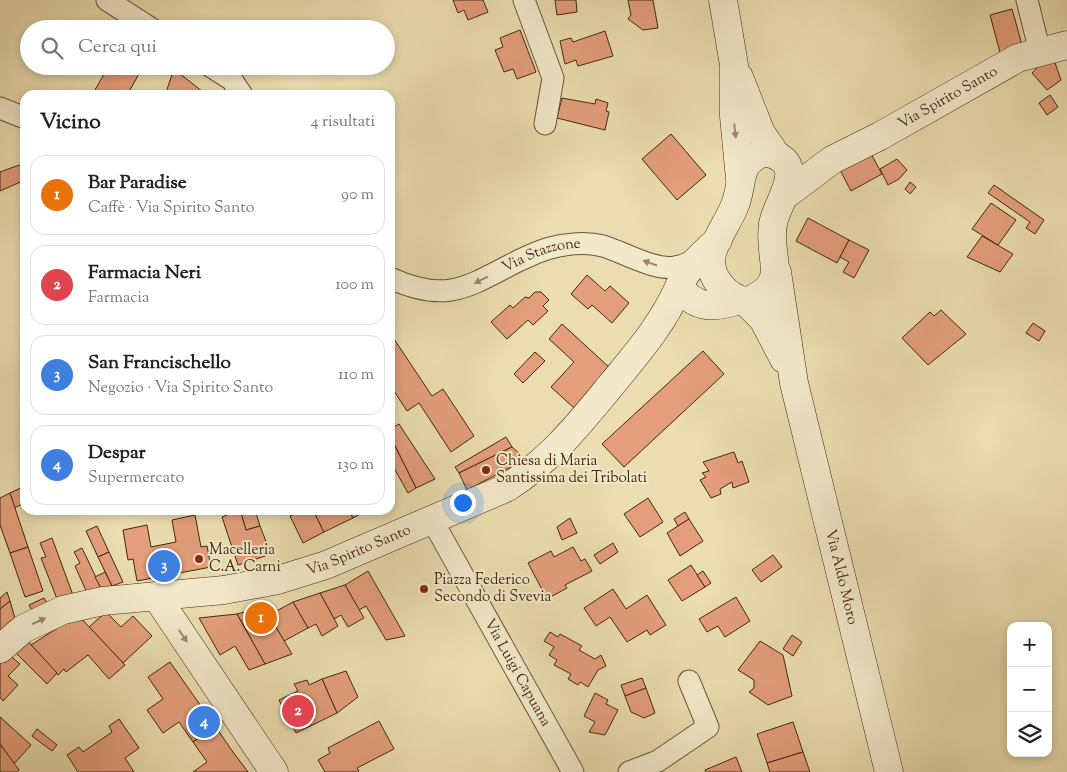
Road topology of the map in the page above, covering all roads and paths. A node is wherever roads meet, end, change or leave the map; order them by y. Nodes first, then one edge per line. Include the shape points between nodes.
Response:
1 (107, 0) edge
2 (524, 0) edge
3 (723, 0) edge
4 (1027, 0) edge
5 (138, 20) edge
6 (1067, 45) edge
7 (1040, 52) junction
8 (734, 65) junction
9 (224, 75) edge
10 (239, 90) edge
11 (0, 108) edge
12 (20, 116) edge
13 (545, 124) dead end
14 (779, 158) junction
15 (832, 160) junction
16 (740, 179) junction
17 (787, 194) junction
18 (718, 240) junction
19 (697, 259) junction
20 (777, 272) junction
21 (395, 280) edge
22 (688, 295) junction
23 (743, 301) junction
24 (794, 383) junction
25 (432, 520) junction
26 (156, 596) junction
27 (0, 649) edge
28 (689, 681) dead end
29 (661, 766) edge
30 (274, 772) edge
31 (573, 772) edge
32 (628, 772) edge
33 (889, 772) edge

1 - 5 street
2 - 13 street via 553,78
3 - 8 main road
4 - 7 street
6 - 7 main road, Via Spirito Santo
7 - 15 main road, Via Spirito Santo via 1018,58
8 - 14 main road via 762,134
8 -> 16 main road via 734,116
9 - 10 street
11 - 12 street
14 - 15 main road via 806,165
14 - 16 main road via 765,152 752,156
14 - 17 main road via 788,169
15 - 17 main road
16 - 18 main road via 736,202
17 - 20 main road via 774,218 772,231
18 - 19 main road
18 - 23 main road via 712,254 712,272 730,296
19 -> 21 street, Via Stazzone via 676,267 662,267 601,246 563,245 539,251 456,290 438,292 414,288
19 - 22 main road via 683,276
20 - 23 main road via 765,293
20 - 24 main road
22 - 23 main road via 724,305
22 - 25 main road, Via Spirito Santo via 682,310 656,331 577,427 532,471 506,488
23 - 24 main road via 763,319
24 - 33 main road, Via Aldo Moro
25 - 26 main road, Via Spirito Santo via 326,565 278,580 224,590
25 - 31 street, Via Luigi Capuana
27 -> 26 main road, Via Spirito Santo via 23,629 63,610 103,601
26 -> 30 main road
28 - 29 street via 708,727
29 - 32 street

